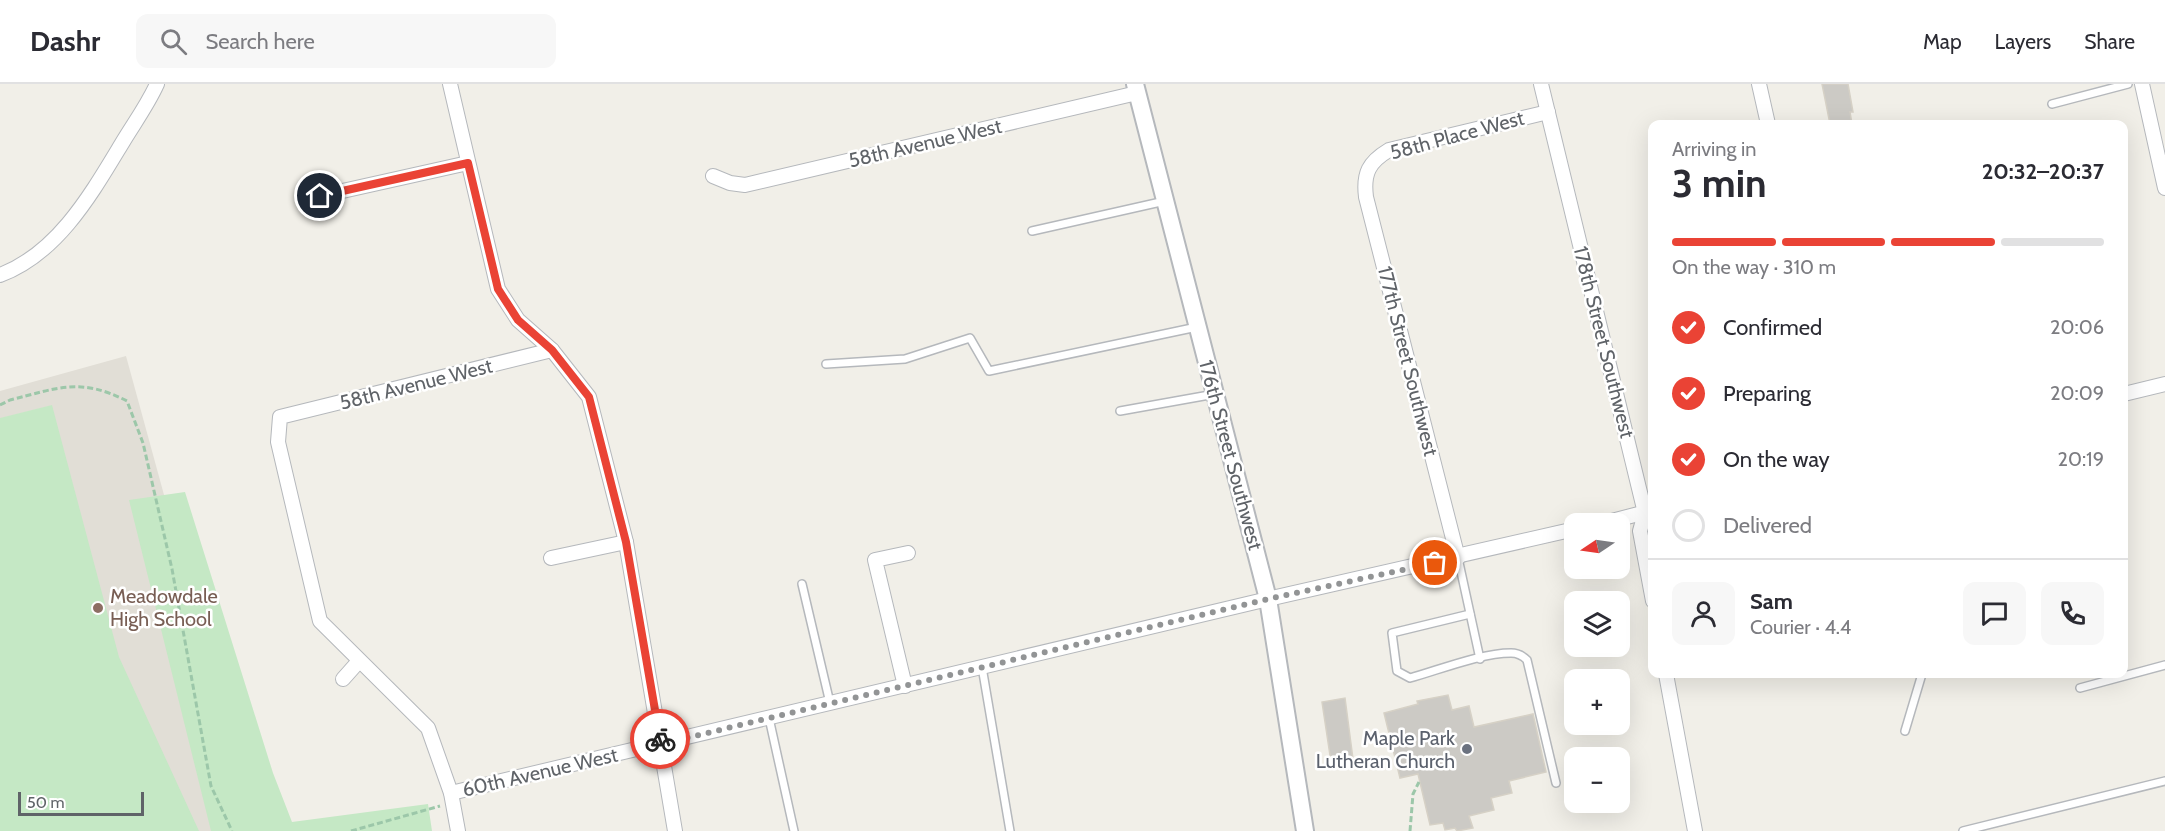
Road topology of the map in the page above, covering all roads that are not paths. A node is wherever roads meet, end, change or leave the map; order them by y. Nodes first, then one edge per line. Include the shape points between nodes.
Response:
1 (157, 84) edge
2 (450, 84) edge
3 (1541, 84) edge
4 (1759, 84) edge
5 (2128, 84) edge
6 (2142, 84) edge
7 (1136, 89) edge
8 (2052, 104) dead end
9 (1548, 112) junction
10 (1767, 120) edge
11 (468, 163) junction
12 (1370, 165) joint
13 (713, 176) dead end
14 (2165, 188) edge
15 (320, 196) dead end
16 (1165, 201) junction
17 (1032, 231) dead end
18 (6, 272) edge
19 (1197, 327) junction
20 (552, 350) junction
21 (826, 364) dead end
22 (2165, 384) edge
23 (2128, 393) edge
24 (1215, 394) junction
25 (1120, 411) dead end
26 (1648, 508) edge
27 (1648, 512) edge
28 (1648, 514) edge
29 (1630, 517) edge
30 (1564, 533) edge
31 (626, 542) junction
32 (908, 553) dead end
33 (551, 558) dead end
34 (1458, 558) junction
35 (1648, 574) edge
36 (802, 584) dead end
37 (1268, 599) junction
38 (1470, 614) junction
39 (1480, 659) junction
40 (358, 661) junction
41 (2165, 665) edge
42 (982, 667) junction
43 (2128, 675) edge
44 (1667, 678) edge
45 (1921, 678) edge
46 (2117, 678) edge
47 (343, 679) dead end
48 (905, 686) junction
49 (2080, 688) dead end
50 (830, 704) junction
51 (769, 718) junction
52 (1905, 731) dead end
53 (661, 744) junction
54 (2165, 781) edge
55 (1557, 783) dead end
56 (452, 797) junction
57 (458, 831) edge
58 (675, 831) edge
59 (794, 831) edge
60 (1010, 831) edge
61 (1305, 831) edge
62 (1695, 831) edge
63 (1963, 831) edge

1 - 18 street via 91,194 53,240
2 - 11 street
3 - 9 street, 178th Street Southwest
4 - 10 street
5 - 8 lane
6 - 14 street
7 - 13 street, 58th Avenue West via 745,185
7 - 16 street, 176th Street Southwest
9 - 12 street, 58th Place West via 1389,150
9 - 26 street, 178th Street Southwest
11 - 15 street
11 - 20 street via 498,289 518,320
12 - 34 street, 177th Street Southwest via 1366,197
16 - 17 lane
16 - 19 street, 176th Street Southwest
19 - 21 lane via 989,371 970,338 905,359
19 - 24 street, 176th Street Southwest
20 - 31 street via 589,397
20 - 40 street, 58th Avenue West via 280,417 278,442 320,621
22 - 23 street
24 - 25 lane
24 - 37 street, 176th Street Southwest
27 - 29 street
28 - 35 street, 178th Street Southwest via 1640,531
30 - 34 street, 60th Avenue West
31 - 33 street
31 - 53 street
32 - 48 street via 875,560
34 - 37 street, 60th Avenue West
34 - 38 lane
36 - 50 lane
37 - 42 street, 60th Avenue West
37 - 61 street, 176th Street Southwest
38 - 39 lane
38 - 39 lane via 1392,633 1397,672 1410,678
39 - 55 lane via 1512,652 1527,660
40 - 47 street
40 - 56 street via 428,728
41 - 43 lane
42 - 48 street, 60th Avenue West
42 - 60 lane
44 - 62 street
45 - 52 lane
46 - 49 lane
48 - 50 street, 60th Avenue West
50 - 51 street, 60th Avenue West
51 - 53 street, 60th Avenue West
51 - 59 lane
53 - 56 street, 60th Avenue West
53 - 58 street
54 - 63 lane
56 - 57 street

